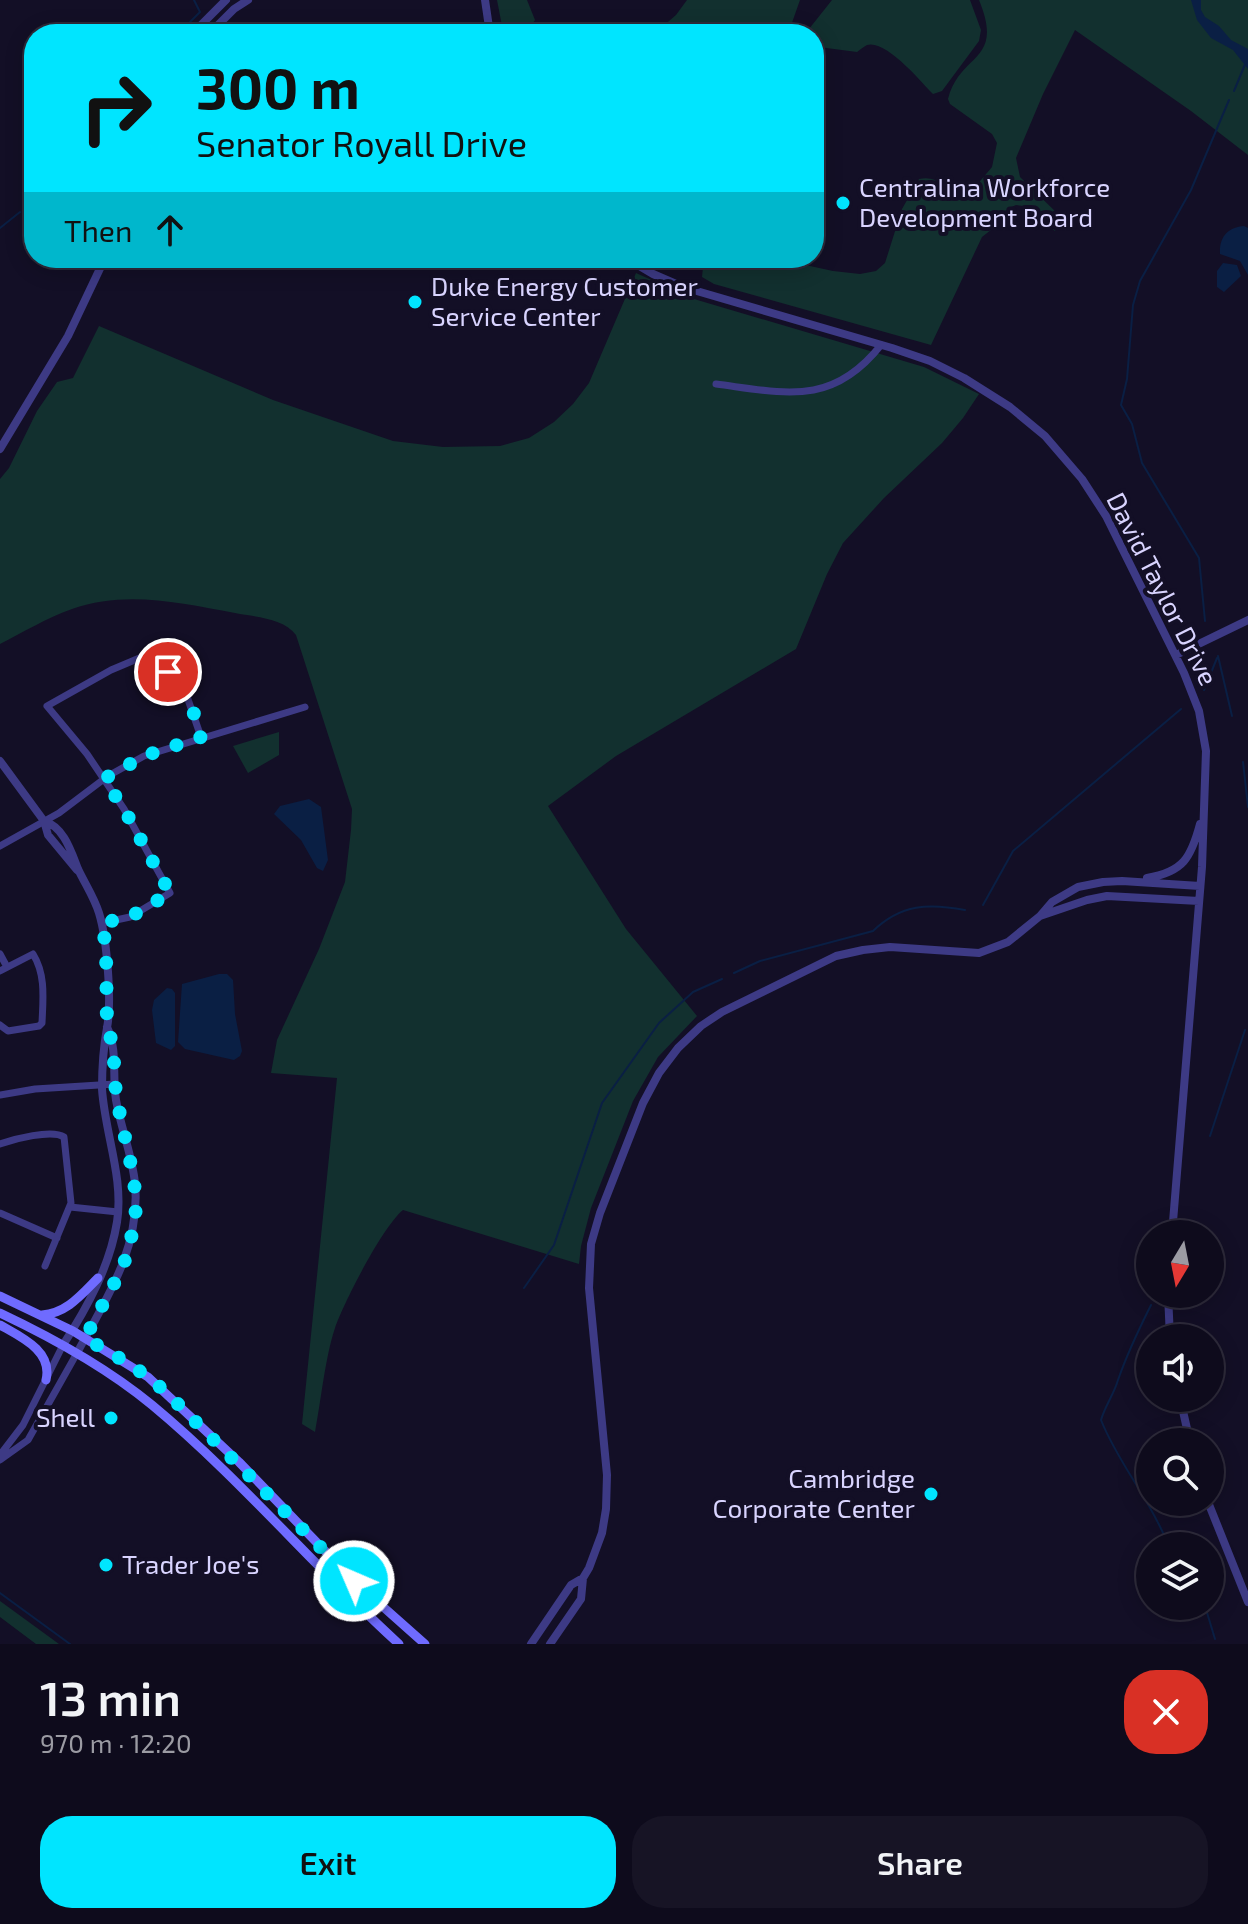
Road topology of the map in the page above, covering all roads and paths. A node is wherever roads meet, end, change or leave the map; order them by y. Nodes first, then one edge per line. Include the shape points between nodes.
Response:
1 (226, 0) edge
2 (248, 0) edge
3 (485, 0) edge
4 (202, 24) edge
5 (219, 24) edge
6 (489, 24) edge
7 (100, 268) edge
8 (643, 268) edge
9 (881, 345) junction
10 (716, 384) dead end
11 (0, 449) edge
12 (1248, 620) edge
13 (1176, 655) junction
14 (305, 707) dead end
15 (201, 737) junction
16 (0, 761) edge
17 (104, 779) junction
18 (1204, 804) junction
19 (44, 821) junction
20 (0, 846) edge
21 (1122, 881) junction
22 (1200, 886) junction
23 (1199, 901) junction
24 (1040, 916) junction
25 (102, 923) junction
26 (0, 954) edge
27 (4, 969) edge
28 (0, 1025) edge
29 (107, 1027) junction
30 (102, 1084) junction
31 (115, 1084) junction
32 (0, 1095) edge
33 (0, 1144) edge
34 (70, 1207) junction
35 (118, 1212) junction
36 (0, 1213) edge
37 (1173, 1220) edge
38 (57, 1238) junction
39 (45, 1266) dead end
40 (98, 1278) junction
41 (0, 1296) edge
42 (0, 1313) edge
43 (42, 1315) junction
44 (0, 1325) edge
45 (73, 1331) junction
46 (85, 1338) junction
47 (63, 1345) junction
48 (77, 1353) junction
49 (46, 1380) junction
50 (0, 1457) edge
51 (1214, 1516) edge
52 (583, 1578) junction
53 (1248, 1602) edge
54 (399, 1644) edge
55 (425, 1644) edge
56 (531, 1644) edge
57 (550, 1644) edge

1 - 4 street
2 - 5 street
3 - 6 street
7 - 11 street via 68,336
8 - 9 street, David Taylor Drive via 683,287
9 - 10 street via 853,375 826,387 788,393
9 - 13 street, David Taylor Drive via 930,361 987,391 1056,448 1106,516
12 - 13 street
13 - 18 street, David Taylor Drive via 1204,729
14 - 15 street
15 - 17 street via 144,756
15 - 17 street via 180,682 149,654 126,663 47,706
16 - 19 street
17 - 19 street
17 - 25 street via 170,893 130,917
18 - 21 street via 1194,845 1182,864 1161,875
18 - 22 street, David Taylor Drive
19 - 20 street
19 - 25 street via 48,835 80,873
21 - 22 street
21 - 24 street via 1070,891
22 - 23 street, David Taylor Drive
23 - 24 street via 1107,896
23 - 37 street, David Taylor Drive
24 - 52 street via 1008,942 979,953 890,947 825,960 722,1012 665,1064 635,1122 591,1244 589,1288 607,1496 599,1544
25 - 29 street
26 - 27 street
27 - 28 street via 33,954 43,975 42,1023 8,1031
29 - 30 street
29 - 31 street
30 - 31 street
30 - 32 street
30 - 35 street
31 - 46 street via 136,1209 123,1267
33 - 34 street via 63,1134
34 - 35 street
34 - 38 street
35 - 40 street
36 - 38 street
38 - 39 street
40 - 43 main road via 67,1308
40 - 45 street
41 - 43 main road
42 - 47 main road
43 - 45 main road
44 - 49 main road via 40,1352 47,1365
45 - 46 main road
45 - 47 street
46 - 48 street
46 - 55 main road via 165,1391 354,1581
47 - 48 main road
47 - 49 street
48 - 50 street via 28,1440
48 - 54 main road via 176,1425
49 - 50 street
51 - 53 street
52 - 56 street via 571,1585
52 - 57 street via 581,1599

